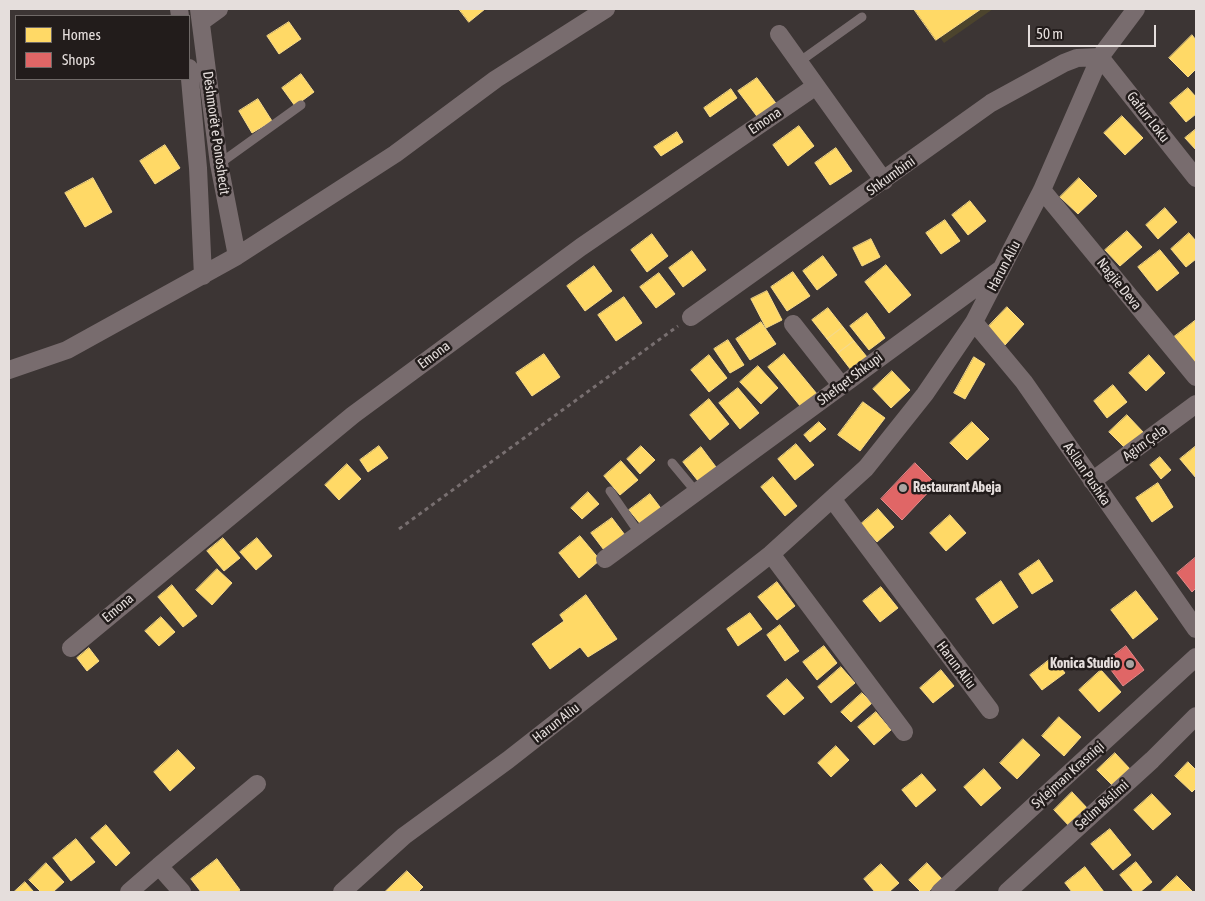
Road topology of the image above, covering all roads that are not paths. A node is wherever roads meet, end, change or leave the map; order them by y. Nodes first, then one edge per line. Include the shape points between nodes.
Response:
1 (219, 9) edge
2 (606, 9) edge
3 (1136, 9) edge
4 (200, 15) edge
5 (862, 17) dead end
6 (779, 34) dead end
7 (1100, 57) junction
8 (799, 62) junction
9 (190, 80) edge
10 (816, 86) junction
11 (211, 101) junction
12 (192, 104) junction
13 (301, 105) dead end
14 (219, 164) junction
15 (1196, 178) edge
16 (884, 181) junction
17 (1042, 190) junction
18 (237, 256) junction
19 (1005, 266) junction
20 (203, 276) junction
21 (691, 316) road end
22 (974, 322) junction
23 (793, 324) dead end
24 (9, 370) edge
25 (1196, 377) edge
26 (841, 385) junction
27 (1196, 404) edge
28 (672, 463) dead end
29 (1092, 481) junction
30 (610, 492) dead end
31 (696, 493) junction
32 (833, 500) junction
33 (639, 533) junction
34 (771, 554) junction
35 (605, 559) dead end
36 (1196, 630) edge
37 (71, 648) dead end
38 (1196, 657) edge
39 (990, 710) dead end
40 (1196, 716) edge
41 (904, 732) dead end
42 (257, 784) dead end
43 (159, 866) junction
44 (129, 892) edge
45 (182, 892) edge
46 (342, 892) edge
47 (940, 892) edge
48 (1007, 892) edge

1 - 4 street
2 - 18 street via 496,79 387,160
3 - 7 street, Harun Aliu
4 - 11 street, Dëshmorët e Ponoshecit
5 - 8 lane
6 - 8 street
7 - 15 street, Gafurr Loku
7 - 16 street, Shkumbini via 1077,58 1064,63 991,103
7 - 17 street, Harun Aliu
8 - 10 street
9 - 12 street, Dëshmorët e Ponoshecit
10 - 16 street
10 - 37 street, Emona via 581,247 353,415
11 - 12 street
11 - 14 street, Dëshmorët e Ponoshecit
12 - 20 street, Dëshmorët e Ponoshecit
13 - 14 lane
14 - 18 street, Dëshmorët e Ponoshecit
16 - 21 street, Shkumbini
17 - 19 street, Harun Aliu
17 - 25 street, Nagjie Deva
18 - 20 street
19 - 22 street, Harun Aliu
19 - 26 street, Shefqet Shkupi
20 - 24 street via 67,350
22 - 29 street, Asllan Pushka via 1024,382
22 - 32 street, Harun Aliu via 894,434 866,468
23 - 26 street
26 - 31 street, Shefqet Shkupi
27 - 29 street, Agim Çela
28 - 31 lane
29 - 36 street, Asllan Pushka
30 - 33 lane
31 - 33 street, Shefqet Shkupi
32 - 34 street, Harun Aliu
32 - 39 street, Harun Aliu
33 - 35 street, Shefqet Shkupi
34 - 41 street
34 - 46 street, Harun Aliu via 508,760 404,836
38 - 47 street, Sylejman Krasniqi
40 - 48 street, Selim Bislimi
42 - 43 street
43 - 44 street
43 - 45 street

